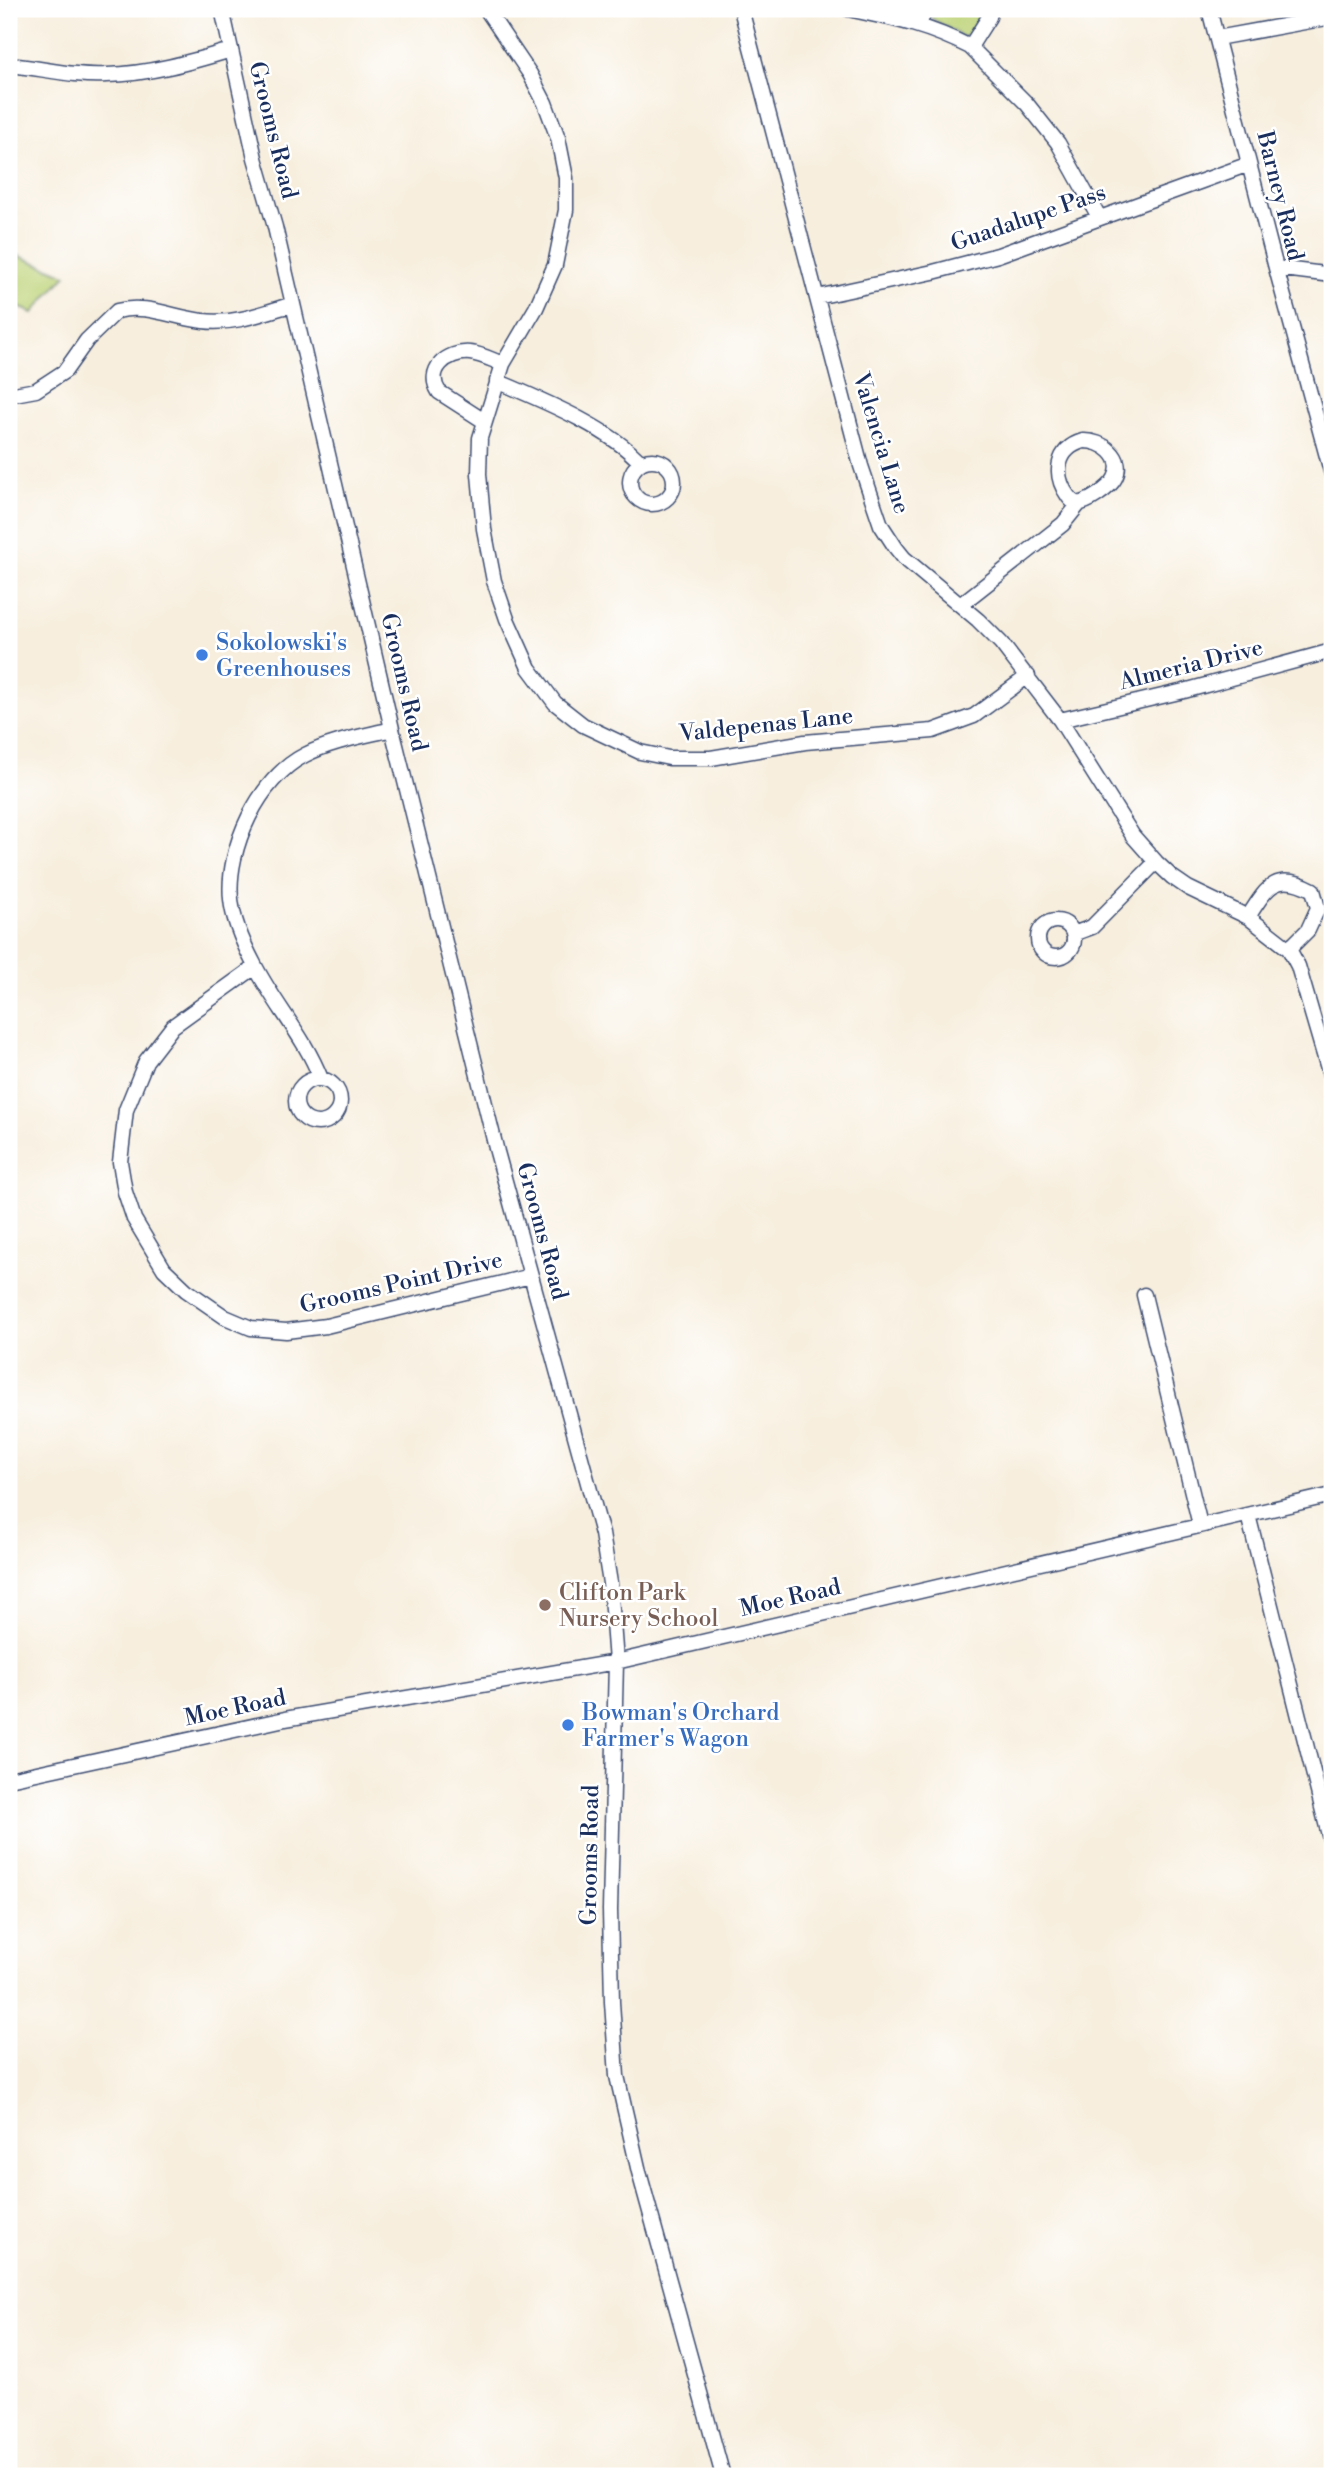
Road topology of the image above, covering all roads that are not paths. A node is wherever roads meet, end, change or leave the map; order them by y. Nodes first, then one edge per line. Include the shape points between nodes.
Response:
1 (222, 9) edge
2 (486, 9) edge
3 (741, 9) edge
4 (848, 9) edge
5 (926, 9) edge
6 (991, 9) edge
7 (1209, 9) edge
8 (1332, 17) edge
9 (919, 24) junction
10 (1217, 38) junction
11 (970, 47) junction
12 (231, 50) junction
13 (9, 65) edge
14 (1249, 164) junction
15 (1099, 217) junction
16 (1276, 268) junction
17 (1332, 275) edge
18 (817, 297) junction
19 (293, 304) junction
20 (503, 364) junction
21 (497, 382) junction
22 (9, 395) edge
23 (484, 421) junction
24 (641, 463) dead end
25 (1332, 475) edge
26 (1079, 504) junction
27 (960, 605) junction
28 (1332, 651) edge
29 (1028, 676) junction
30 (1060, 720) junction
31 (392, 729) junction
32 (1156, 862) junction
33 (1248, 917) junction
34 (1073, 934) dead end
35 (1289, 949) junction
36 (255, 967) junction
37 (1332, 1078) edge
38 (321, 1079) dead end
39 (531, 1276) junction
40 (1144, 1295) dead end
41 (1332, 1495) edge
42 (1248, 1514) junction
43 (1200, 1525) junction
44 (616, 1662) junction
45 (9, 1779) edge
46 (1332, 1847) edge
47 (723, 2476) edge

1 - 12 street, Grooms Road
2 - 20 street, Valdepenas Lane via 545,103 566,178 566,211 555,265
3 - 18 street, Valencia Lane
4 - 9 street
5 - 9 street
6 - 11 street
7 - 10 street, Barney Road
8 - 10 street
9 - 11 street
10 - 14 street, Barney Road
11 - 15 street via 1027,104 1058,143
12 - 13 street via 187,63 107,75
12 - 19 street, Grooms Road
14 - 15 street, Guadalupe Pass
14 - 16 street, Barney Road
15 - 18 street, Guadalupe Pass via 998,255
16 - 17 street
16 - 25 street, Barney Road
18 - 27 street, Valencia Lane via 861,467 881,525 904,558
19 - 22 street via 232,322 202,321 147,309 117,311 65,371 36,390
19 - 31 street, Grooms Road
20 - 21 street, Valdepenas Lane
20 - 23 street via 457,353 437,367 435,386 439,392
21 - 23 street, Valdepenas Lane
21 - 24 street via 582,421
23 - 29 street, Valdepenas Lane via 479,474 484,528 494,580 529,668 555,703 583,725 640,752 669,758 711,758 805,742 933,731 974,716
26 - 26 street via 1116,478 1113,454 1097,442 1071,446 1059,462 1060,482
26 - 27 street via 1063,524
27 - 29 street, Valencia Lane
28 - 30 street, Almeria Drive
29 - 30 street, Valencia Lane
30 - 32 street, Valencia Lane via 1133,836
31 - 36 street via 303,756 270,786 248,817 232,863 231,901
31 - 39 street, Grooms Road
32 - 33 street, Valencia Lane via 1188,888
32 - 34 street via 1092,927
33 - 35 street, Valencia Lane
33 - 35 street via 1265,890 1277,882 1297,881 1313,890 1318,908 1308,930
35 - 37 street, Valencia Lane
36 - 38 street via 307,1048
36 - 39 street, Grooms Point Drive via 173,1026 146,1061 126,1110 120,1162 125,1192 134,1219 164,1269 225,1317 251,1328 286,1331 326,1326
39 - 44 street, Grooms Road via 602,1534
40 - 43 street
41 - 42 street, Moe Road
42 - 43 street, Moe Road
42 - 46 street
43 - 44 street, Moe Road
44 - 45 street, Moe Road via 285,1719
44 - 47 street, Grooms Road via 610,1910 617,2076

